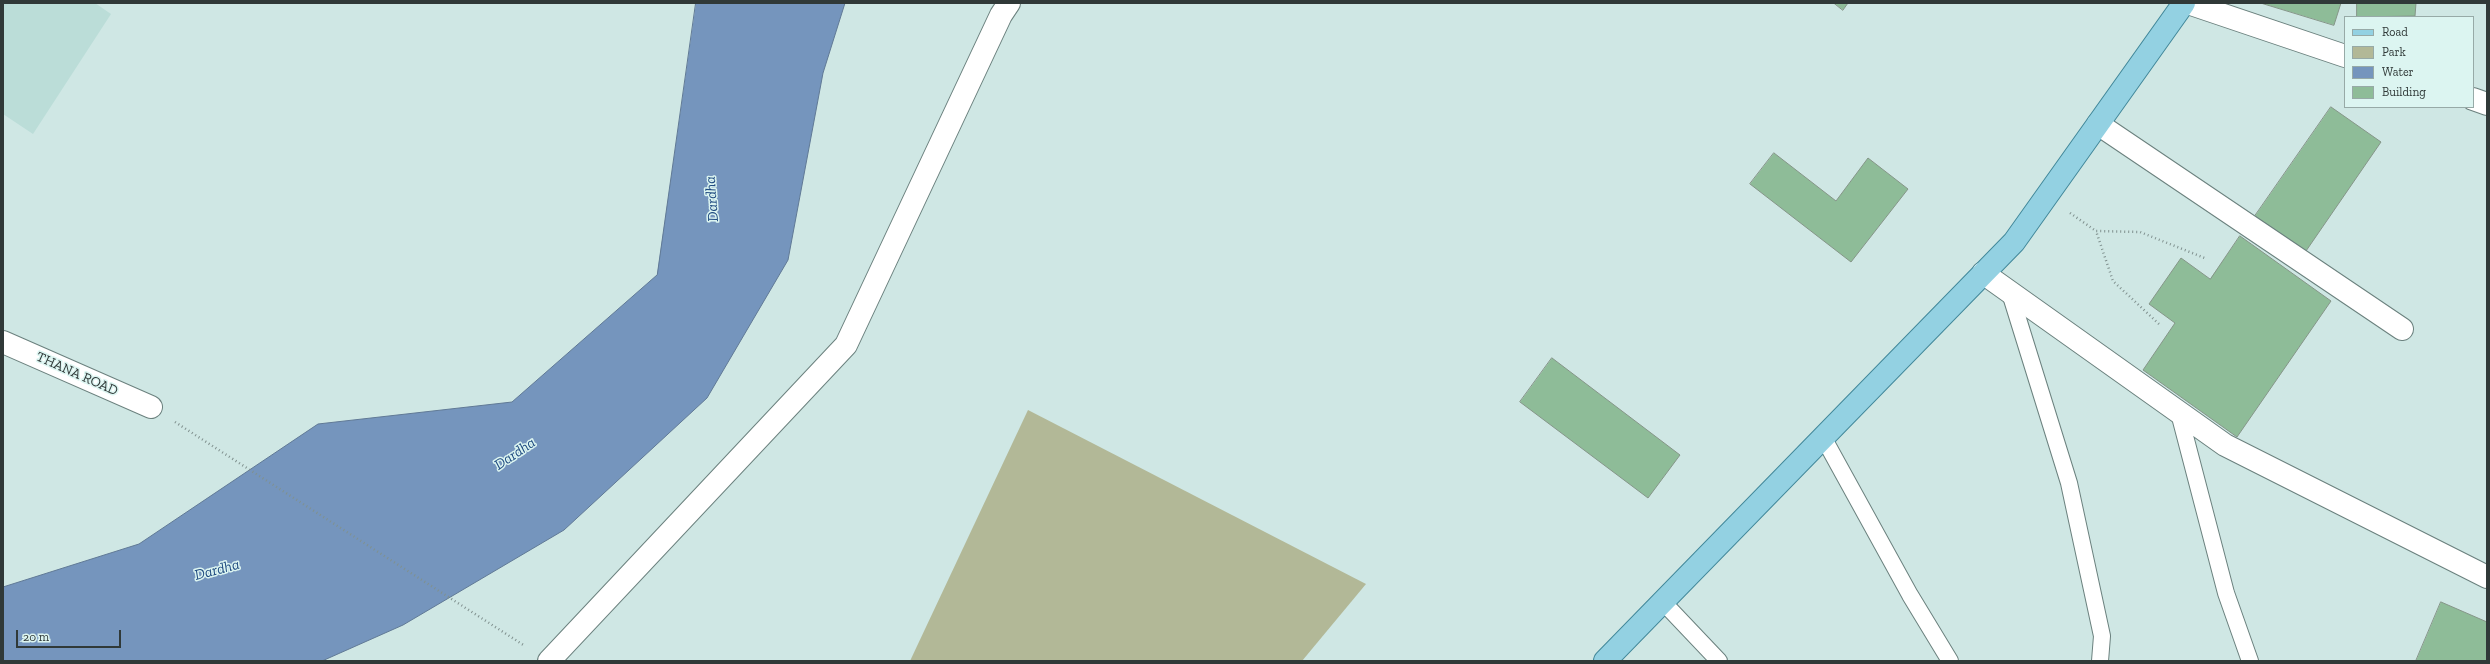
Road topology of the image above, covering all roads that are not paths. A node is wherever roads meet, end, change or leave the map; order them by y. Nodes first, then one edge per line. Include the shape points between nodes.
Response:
1 (1009, 3) edge
2 (2184, 3) edge
3 (2188, 3) edge
4 (2344, 56) edge
5 (2474, 99) edge
6 (2487, 104) edge
7 (2098, 124) junction
8 (1983, 273) junction
9 (2010, 293) junction
10 (2402, 329) dead end
11 (3, 342) edge
12 (152, 407) road end
13 (2180, 412) junction
14 (1823, 437) junction
15 (2487, 577) edge
16 (1663, 602) junction
17 (549, 661) edge
18 (1605, 661) edge
19 (1719, 661) edge
20 (1950, 661) edge
21 (2100, 661) edge
22 (2250, 661) edge

1 - 17 street via 1001,15 846,345
2 - 7 main road
3 - 4 street
5 - 6 street
7 - 8 main road via 2014,242
7 - 10 street
8 - 9 street
8 - 14 main road
9 - 13 street
9 - 21 lane via 2070,483 2102,636
11 - 12 street, THANA ROAD
13 - 15 street via 2225,445
13 - 22 lane via 2226,593
14 - 16 main road
14 - 20 lane via 1910,595
16 - 18 main road
16 - 19 lane

